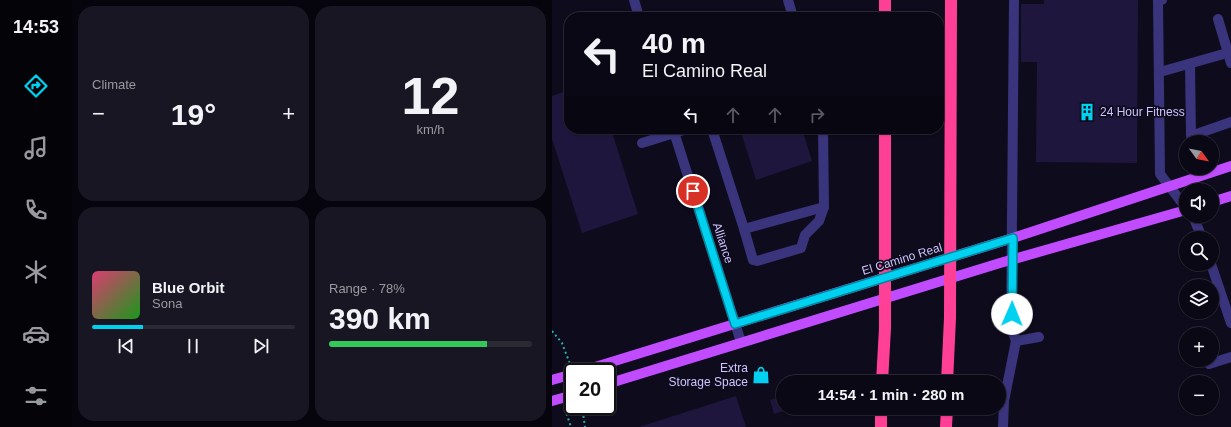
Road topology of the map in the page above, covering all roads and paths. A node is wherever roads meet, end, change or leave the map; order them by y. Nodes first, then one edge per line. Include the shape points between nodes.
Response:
1 (634, 0) edge
2 (788, 0) edge
3 (885, 0) edge
4 (951, 0) edge
5 (1014, 0) edge
6 (1159, 0) edge
7 (638, 12) edge
8 (792, 12) edge
9 (885, 12) edge
10 (1218, 19) dead end
11 (1227, 53) junction
12 (1231, 63) edge
13 (1190, 64) junction
14 (1160, 72) junction
15 (1231, 122) edge
16 (666, 134) edge
17 (675, 134) edge
18 (714, 134) edge
19 (823, 134) edge
20 (885, 134) edge
21 (642, 143) dead end
22 (1231, 166) edge
23 (1167, 186) junction
24 (1231, 196) edge
25 (1219, 200) edge
26 (1179, 201) edge
27 (824, 207) junction
28 (1179, 211) edge
29 (744, 230) junction
30 (1013, 238) junction
31 (1012, 260) junction
32 (1213, 271) edge
33 (1231, 323) edge
34 (735, 324) junction
35 (552, 331) edge
36 (1039, 336) dead end
37 (1016, 341) junction
38 (741, 342) junction
39 (1231, 357) edge
40 (1219, 361) edge
41 (569, 362) dead end
42 (608, 363) edge
43 (882, 375) edge
44 (948, 375) edge
45 (616, 381) edge
46 (564, 397) edge
47 (552, 401) edge
48 (584, 415) edge
49 (881, 415) edge
50 (947, 415) edge
51 (585, 427) edge
52 (881, 427) edge
53 (946, 427) edge
54 (1003, 427) edge

1 - 7 street
2 - 8 street
3 - 9 highway
4 - 44 highway
5 - 30 street
6 - 14 street
10 - 11 street
11 - 12 street
11 - 13 street
13 - 14 street
13 - 15 street via 1191,136
14 - 23 street via 1160,174
16 - 21 street
17 - 34 street, Alliance
18 - 29 street
19 - 27 street
20 - 43 highway via 885,328
22 - 23 main road, El Camino Real
23 - 26 street
23 - 30 main road, El Camino Real
24 - 25 main road
27 - 29 street
27 - 29 street via 819,220 805,235 801,248 757,261 753,260
28 - 31 main road
30 - 31 street
30 - 34 main road, El Camino Real
31 - 37 street via 1012,327
31 - 38 main road
32 - 33 street
34 - 38 street, Alliance
34 - 42 main road, El Camino Real
35 - 41 path via 562,343
36 - 37 street
37 - 54 street via 1004,401
38 - 45 main road
39 - 40 street
46 - 47 main road
48 - 51 path
49 - 52 highway
50 - 53 highway

